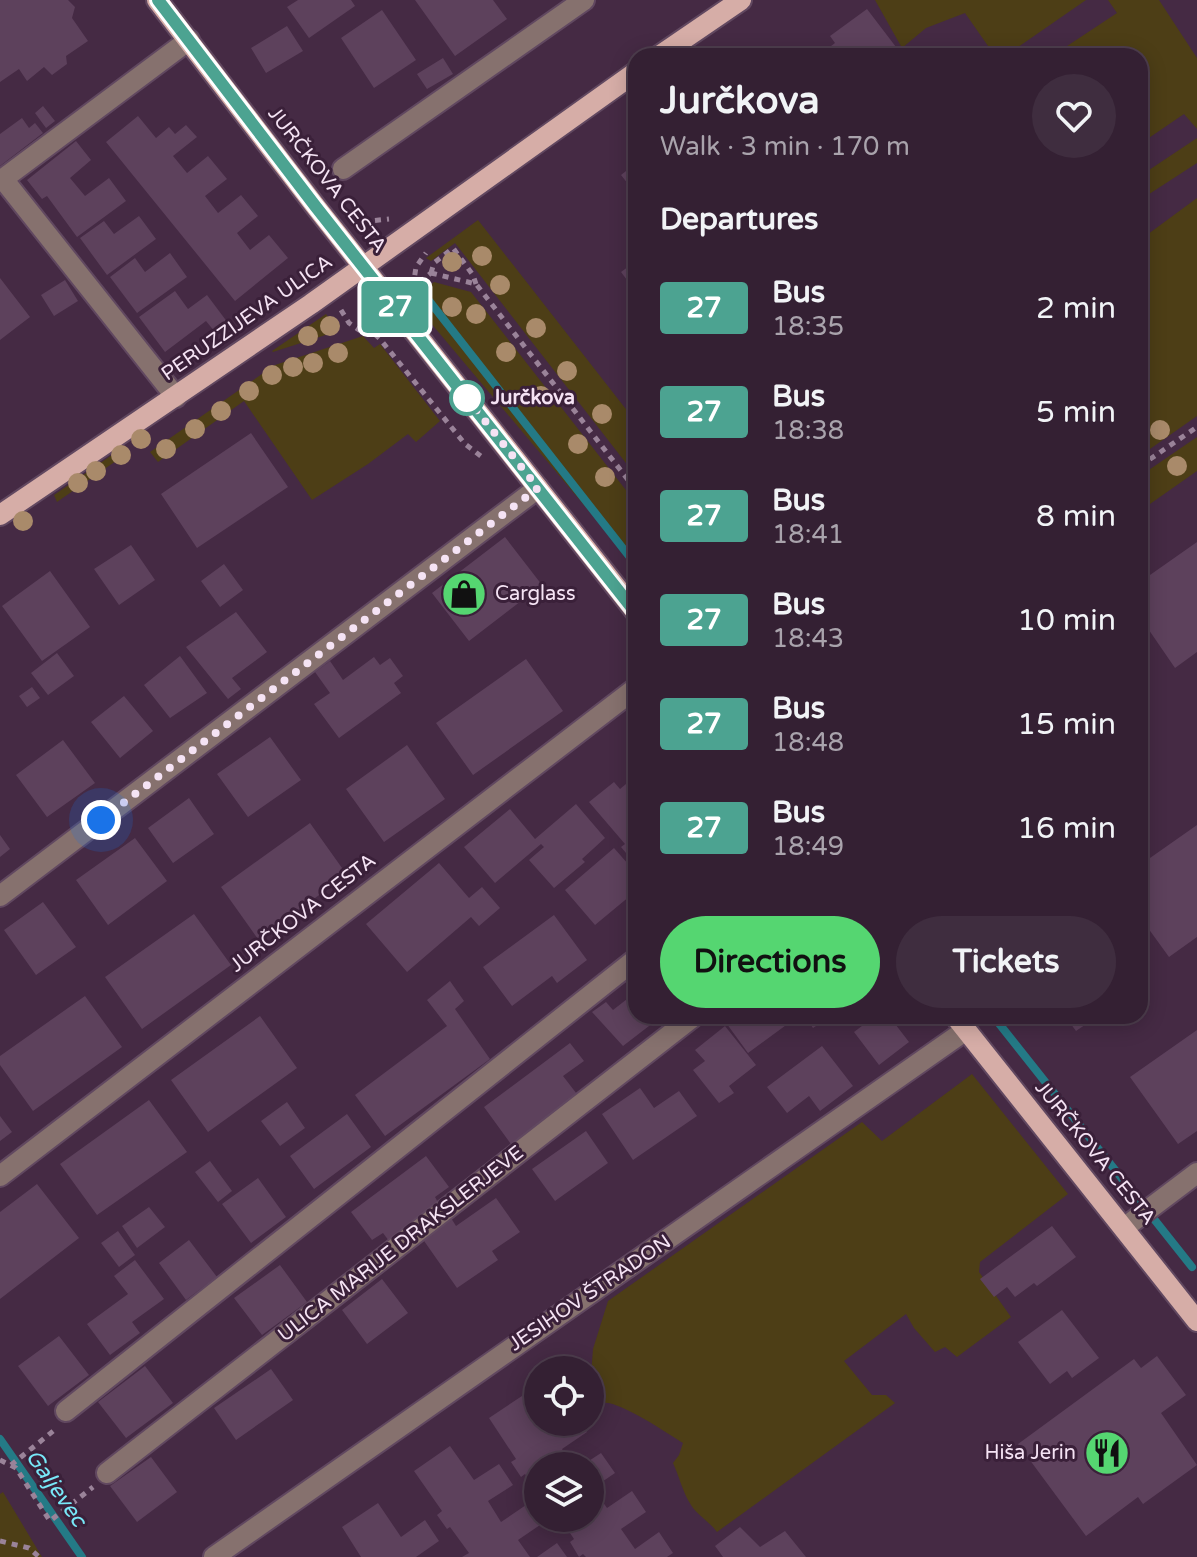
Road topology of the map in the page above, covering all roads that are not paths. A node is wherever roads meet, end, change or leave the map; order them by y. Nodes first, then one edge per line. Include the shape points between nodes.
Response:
1 (584, 0) edge
2 (733, 2) edge
3 (166, 3) edge
4 (189, 40) junction
5 (670, 48) edge
6 (628, 78) edge
7 (343, 169) dead end
8 (363, 266) junction
9 (176, 397) junction
10 (538, 488) junction
11 (0, 515) edge
12 (628, 602) edge
13 (628, 694) edge
14 (0, 896) edge
15 (628, 965) edge
16 (684, 1024) edge
17 (960, 1024) edge
18 (962, 1024) edge
19 (1197, 1173) edge
20 (0, 1176) edge
21 (1132, 1222) junction
22 (1197, 1321) edge
23 (66, 1411) road end
24 (107, 1473) road end
25 (214, 1557) edge

1 - 7 street, JURČKOVA CESTA
2 - 5 main road
3 - 4 main road, JURČKOVA CESTA
4 - 8 main road, JURČKOVA CESTA
4 - 9 street via 3,179
6 - 8 main road, PERUZZIJEVA ULICA
8 - 9 main road, PERUZZIJEVA ULICA
8 - 10 main road, JURČKOVA CESTA
9 - 11 main road, PERUZZIJEVA ULICA
10 - 12 main road, JURČKOVA CESTA
10 - 14 street
13 - 20 street, JURČKOVA CESTA
15 - 23 street
16 - 24 street, ULICA MARIJE DRAKSLERJEVE
17 - 25 street, JESIHOV ŠTRADON
18 - 21 main road, JURČKOVA CESTA
19 - 21 street
21 - 22 main road, JURČKOVA CESTA

